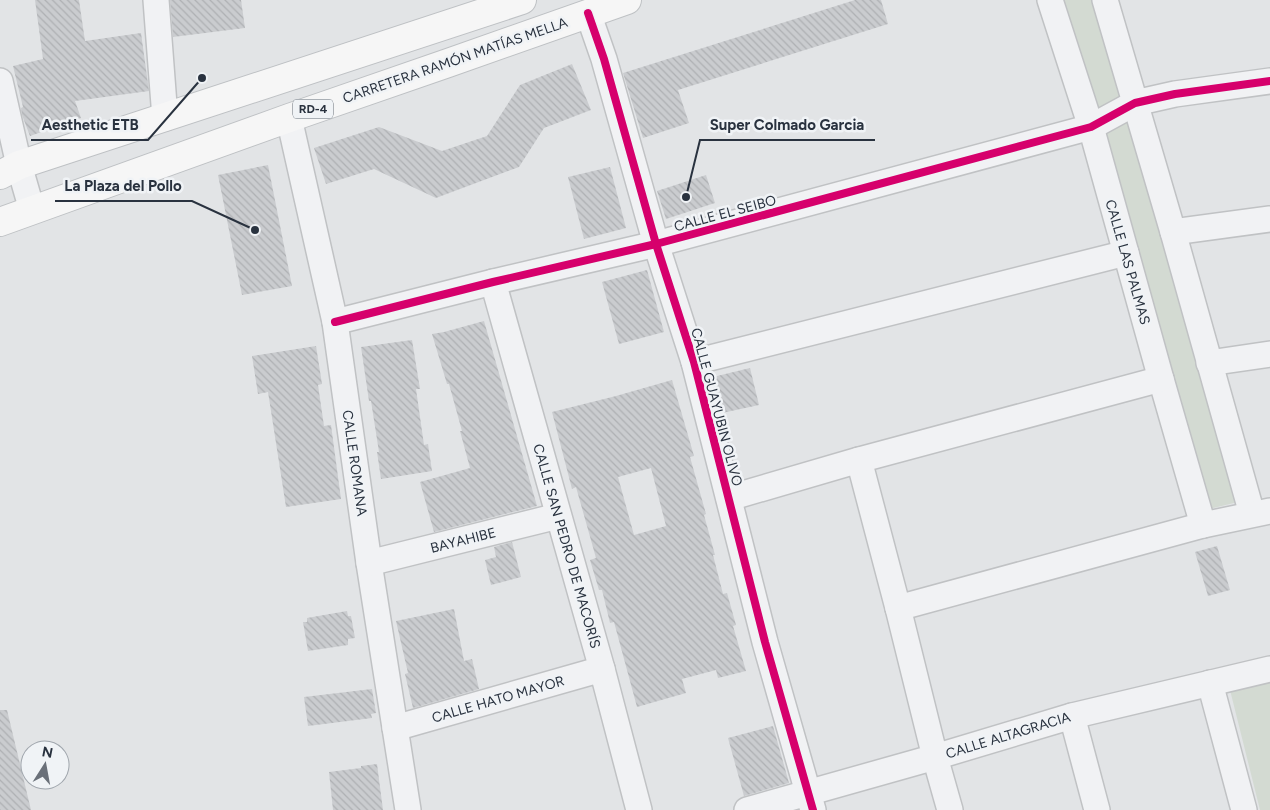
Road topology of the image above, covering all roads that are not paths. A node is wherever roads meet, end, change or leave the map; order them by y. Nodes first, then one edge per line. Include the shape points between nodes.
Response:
1 (156, 0) edge
2 (522, 0) edge
3 (627, 0) edge
4 (1050, 0) edge
5 (1105, 0) edge
6 (588, 13) junction
7 (0, 81) edge
8 (1270, 81) edge
9 (1135, 103) junction
10 (166, 118) junction
11 (289, 118) junction
12 (1090, 127) junction
13 (10, 170) edge
14 (32, 210) junction
15 (1270, 219) edge
16 (0, 222) edge
17 (1173, 232) junction
18 (656, 244) junction
19 (1126, 253) junction
20 (493, 282) junction
21 (335, 322) junction
22 (1270, 354) edge
23 (694, 362) junction
24 (1209, 363) junction
25 (1161, 379) junction
26 (859, 460) junction
27 (729, 498) junction
28 (1261, 513) edge
29 (558, 516) junction
30 (1203, 525) junction
31 (369, 563) junction
32 (898, 608) junction
33 (1270, 669) edge
34 (602, 670) junction
35 (1210, 683) junction
36 (1072, 716) junction
37 (395, 728) junction
38 (934, 757) junction
39 (811, 801) edge
40 (408, 810) edge
41 (639, 810) edge
42 (747, 810) edge
43 (950, 810) edge
44 (1097, 810) edge
45 (1244, 810) edge

1 - 10 street
2 - 10 main road
3 - 6 main road, CARRETERA RAMÓN MATÍAS MELLA / RD-4
4 - 12 street, CALLE LAS PALMAS
5 - 9 street
6 - 11 main road, CARRETERA RAMÓN MATÍAS MELLA / RD-4
6 - 18 street, CALLE GUAYUBIN OLIVO
7 - 13 street
8 - 9 street, CALLE EL SEIBO
9 - 12 street, CALLE EL SEIBO
9 - 17 street
10 - 13 main road
11 - 14 main road, CARRETERA RAMÓN MATÍAS MELLA / RD-4
11 - 21 street, CALLE ROMANA
12 - 18 street, CALLE EL SEIBO
12 - 19 street, CALLE LAS PALMAS
13 - 14 street
14 - 16 main road, CARRETERA RAMÓN MATÍAS MELLA / RD-4
15 - 17 street
17 - 24 street
18 - 20 street, CALLE EL SEIBO
18 - 23 street, CALLE GUAYUBIN OLIVO
19 - 23 street
19 - 25 street, CALLE LAS PALMAS
20 - 21 street, CALLE EL SEIBO
20 - 29 street, CALLE SAN PEDRO DE MACORÍS
21 - 31 street, CALLE ROMANA
22 - 24 street
23 - 27 street, CALLE GUAYUBIN OLIVO
24 - 28 street
25 - 26 street
25 - 30 street, CALLE LAS PALMAS
26 - 27 street
26 - 32 street
27 - 39 street, CALLE GUAYUBIN OLIVO
28 - 30 street
29 - 31 street, BAYAHIBE
29 - 34 street, CALLE SAN PEDRO DE MACORÍS
30 - 32 street
31 - 37 street, CALLE ROMANA
32 - 38 street
33 - 35 street, CALLE ALTAGRACIA
34 - 37 street, CALLE HATO MAYOR
34 - 41 street, CALLE SAN PEDRO DE MACORÍS
35 - 36 street, CALLE ALTAGRACIA
35 - 45 street
36 - 38 street, CALLE ALTAGRACIA
36 - 44 street
37 - 40 street, CALLE ROMANA
38 - 39 street, CALLE ALTAGRACIA
38 - 43 street
39 - 42 street, CALLE ALTAGRACIA

